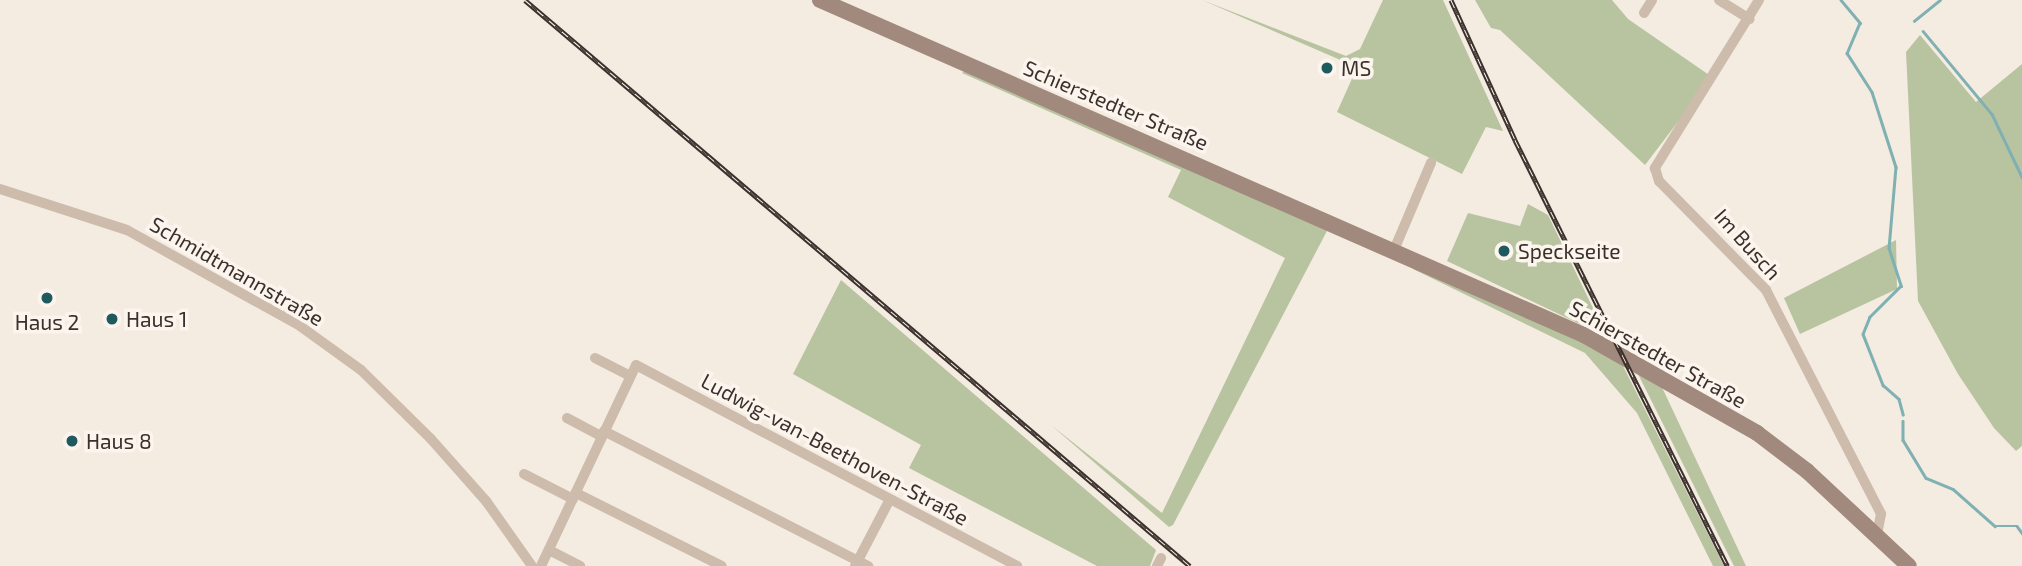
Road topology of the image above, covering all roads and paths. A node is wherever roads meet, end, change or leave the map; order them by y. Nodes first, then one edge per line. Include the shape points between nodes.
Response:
1 (820, 0) edge
2 (1652, 0) edge
3 (1719, 0) edge
4 (1759, 0) edge
5 (1644, 13) dead end
6 (1750, 19) junction
7 (1431, 163) dead end
8 (0, 189) edge
9 (1394, 250) junction
10 (595, 358) dead end
11 (630, 376) junction
12 (567, 418) dead end
13 (603, 433) junction
14 (524, 474) dead end
15 (575, 496) junction
16 (889, 501) junction
17 (1877, 534) junction
18 (549, 550) junction
19 (529, 562) edge
20 (860, 564) edge
21 (516, 566) edge
22 (541, 566) edge
23 (580, 566) edge
24 (722, 566) edge
25 (1017, 566) edge
26 (1909, 566) edge

1 - 9 street, Schierstedter Straße
2 - 5 street
3 - 6 street
4 - 6 street, Im Busch
6 - 17 street, Im Busch via 1655,168 1659,181 1766,290 1881,514
7 - 9 street
8 - 19 street, Schmidtmannstraße via 127,230 300,326 361,370 432,439 486,501
9 - 17 street, Schierstedter Straße via 1584,335 1708,403 1807,471
10 - 11 street
11 - 13 street
11 - 16 street, Ludwig-van-Beethoven-Straße via 636,365
12 - 13 street
13 - 15 street
13 - 20 street
14 - 15 street
15 - 18 street
15 - 24 street
16 - 20 street
16 - 25 street, Ludwig-van-Beethoven-Straße
17 - 26 street, Schierstedter Straße
18 - 22 street
18 - 23 street
19 - 21 street

